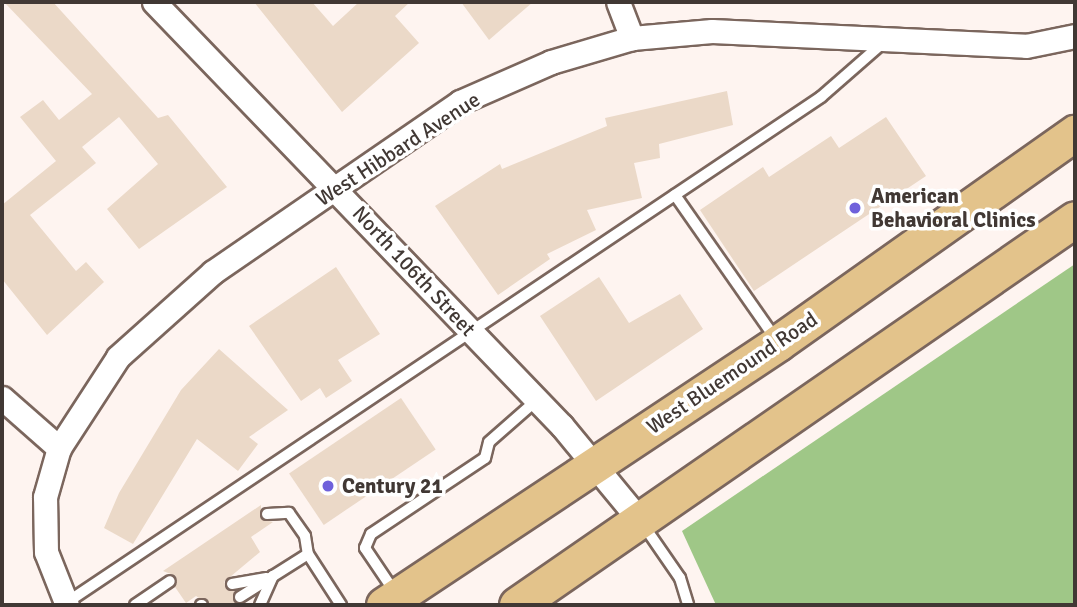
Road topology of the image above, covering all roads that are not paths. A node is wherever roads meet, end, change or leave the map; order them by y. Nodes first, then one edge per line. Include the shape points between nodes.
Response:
1 (155, 2) edge
2 (618, 2) edge
3 (1075, 36) edge
4 (632, 38) junction
5 (885, 41) junction
6 (1075, 133) edge
7 (337, 188) junction
8 (675, 195) junction
9 (1075, 219) edge
10 (471, 332) junction
11 (778, 343) junction
12 (2, 398) edge
13 (537, 400) junction
14 (59, 448) junction
15 (594, 463) junction
16 (267, 514) dead end
17 (638, 517) junction
18 (307, 554) junction
19 (273, 576) junction
20 (170, 581) dead end
21 (232, 584) dead end
22 (240, 597) dead end
23 (391, 601) edge
24 (66, 604) edge
25 (135, 605) edge
26 (260, 605) edge
27 (341, 605) edge
28 (517, 605) edge
29 (688, 605) edge

1 - 7 street, North 106th Street
2 - 4 street
3 - 5 street, West Hibbard Avenue via 1026,46
4 - 5 street, West Hibbard Avenue via 712,31
4 - 7 street, West Hibbard Avenue via 551,62 460,102
5 - 8 lane via 821,97
6 - 11 main road, West Bluemound Road
7 - 10 street, North 106th Street
7 - 14 street, West Hibbard Avenue via 213,272 155,322 118,357
8 - 10 lane
8 - 11 lane
9 - 17 main road
10 - 13 street, North 106th Street
10 - 24 lane
11 - 15 main road, West Bluemound Road
12 - 14 street
13 - 15 street, North 106th Street
13 - 23 lane via 489,442 485,458 370,534 365,548
14 - 24 street, West Hibbard Avenue via 41,522
15 - 17 street, North 106th Street
15 - 23 main road, West Bluemound Road
16 - 18 lane via 289,513 305,536
17 - 28 main road
17 - 29 lane via 680,578
18 - 19 lane
18 - 27 lane
19 - 21 lane
19 - 22 lane
19 - 26 lane
20 - 25 lane

